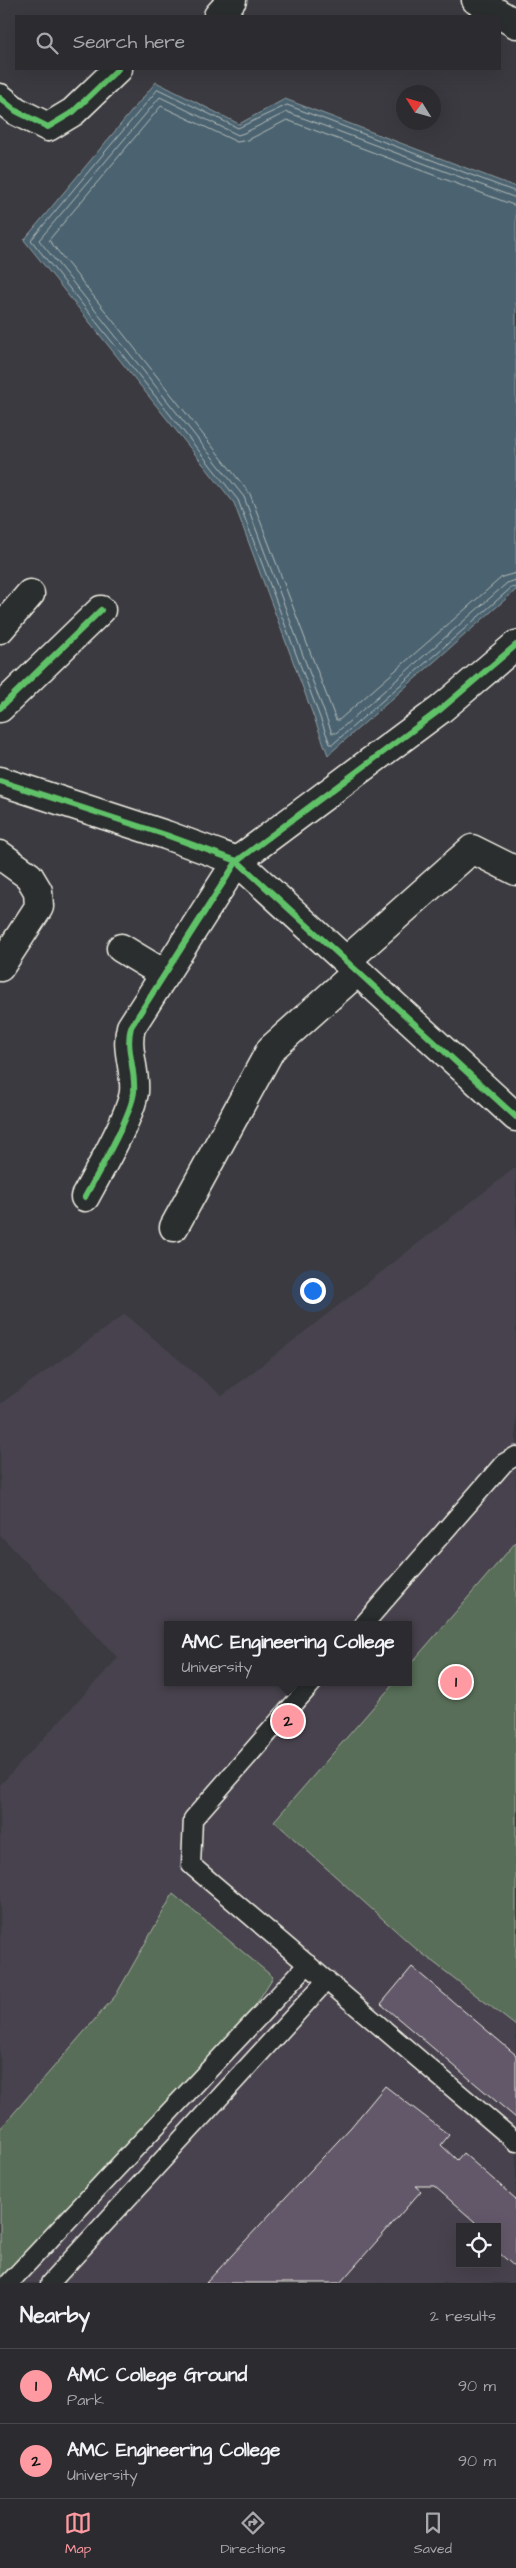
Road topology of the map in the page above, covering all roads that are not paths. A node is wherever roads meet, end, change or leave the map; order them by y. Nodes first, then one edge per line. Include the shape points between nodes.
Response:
1 (232, 0) edge
2 (476, 0) edge
3 (219, 15) edge
4 (516, 24) edge
5 (117, 70) edge
6 (0, 98) edge
7 (30, 594) dead end
8 (101, 610) dead end
9 (0, 629) edge
10 (516, 645) edge
11 (0, 708) edge
12 (0, 782) edge
13 (0, 855) edge
14 (237, 861) junction
15 (516, 871) edge
16 (121, 948) dead end
17 (352, 966) junction
18 (0, 968) edge
19 (164, 974) junction
20 (516, 1116) edge
21 (85, 1197) dead end
22 (174, 1227) dead end
23 (516, 1456) edge
24 (366, 1621) edge
25 (309, 1686) edge
26 (308, 1964) junction
27 (327, 1980) junction
28 (516, 2142) edge
29 (9, 2283) edge
30 (50, 2283) edge

1 - 3 street
2 - 4 street
5 - 6 street via 73,112 48,127 16,111
7 - 9 street
8 - 11 street
10 - 14 street via 441,709
12 - 14 street via 166,834
13 - 18 street via 29,876 38,890 40,907
14 - 17 street
14 - 19 street
15 - 17 street via 472,849
16 - 19 street
17 - 20 street
17 - 22 street via 271,1049
19 - 21 street via 131,1027 128,1040 134,1093
23 - 24 lane via 504,1463
25 - 26 lane via 193,1819 191,1865
26 - 27 lane
26 - 29 lane
27 - 28 lane
27 - 30 lane

